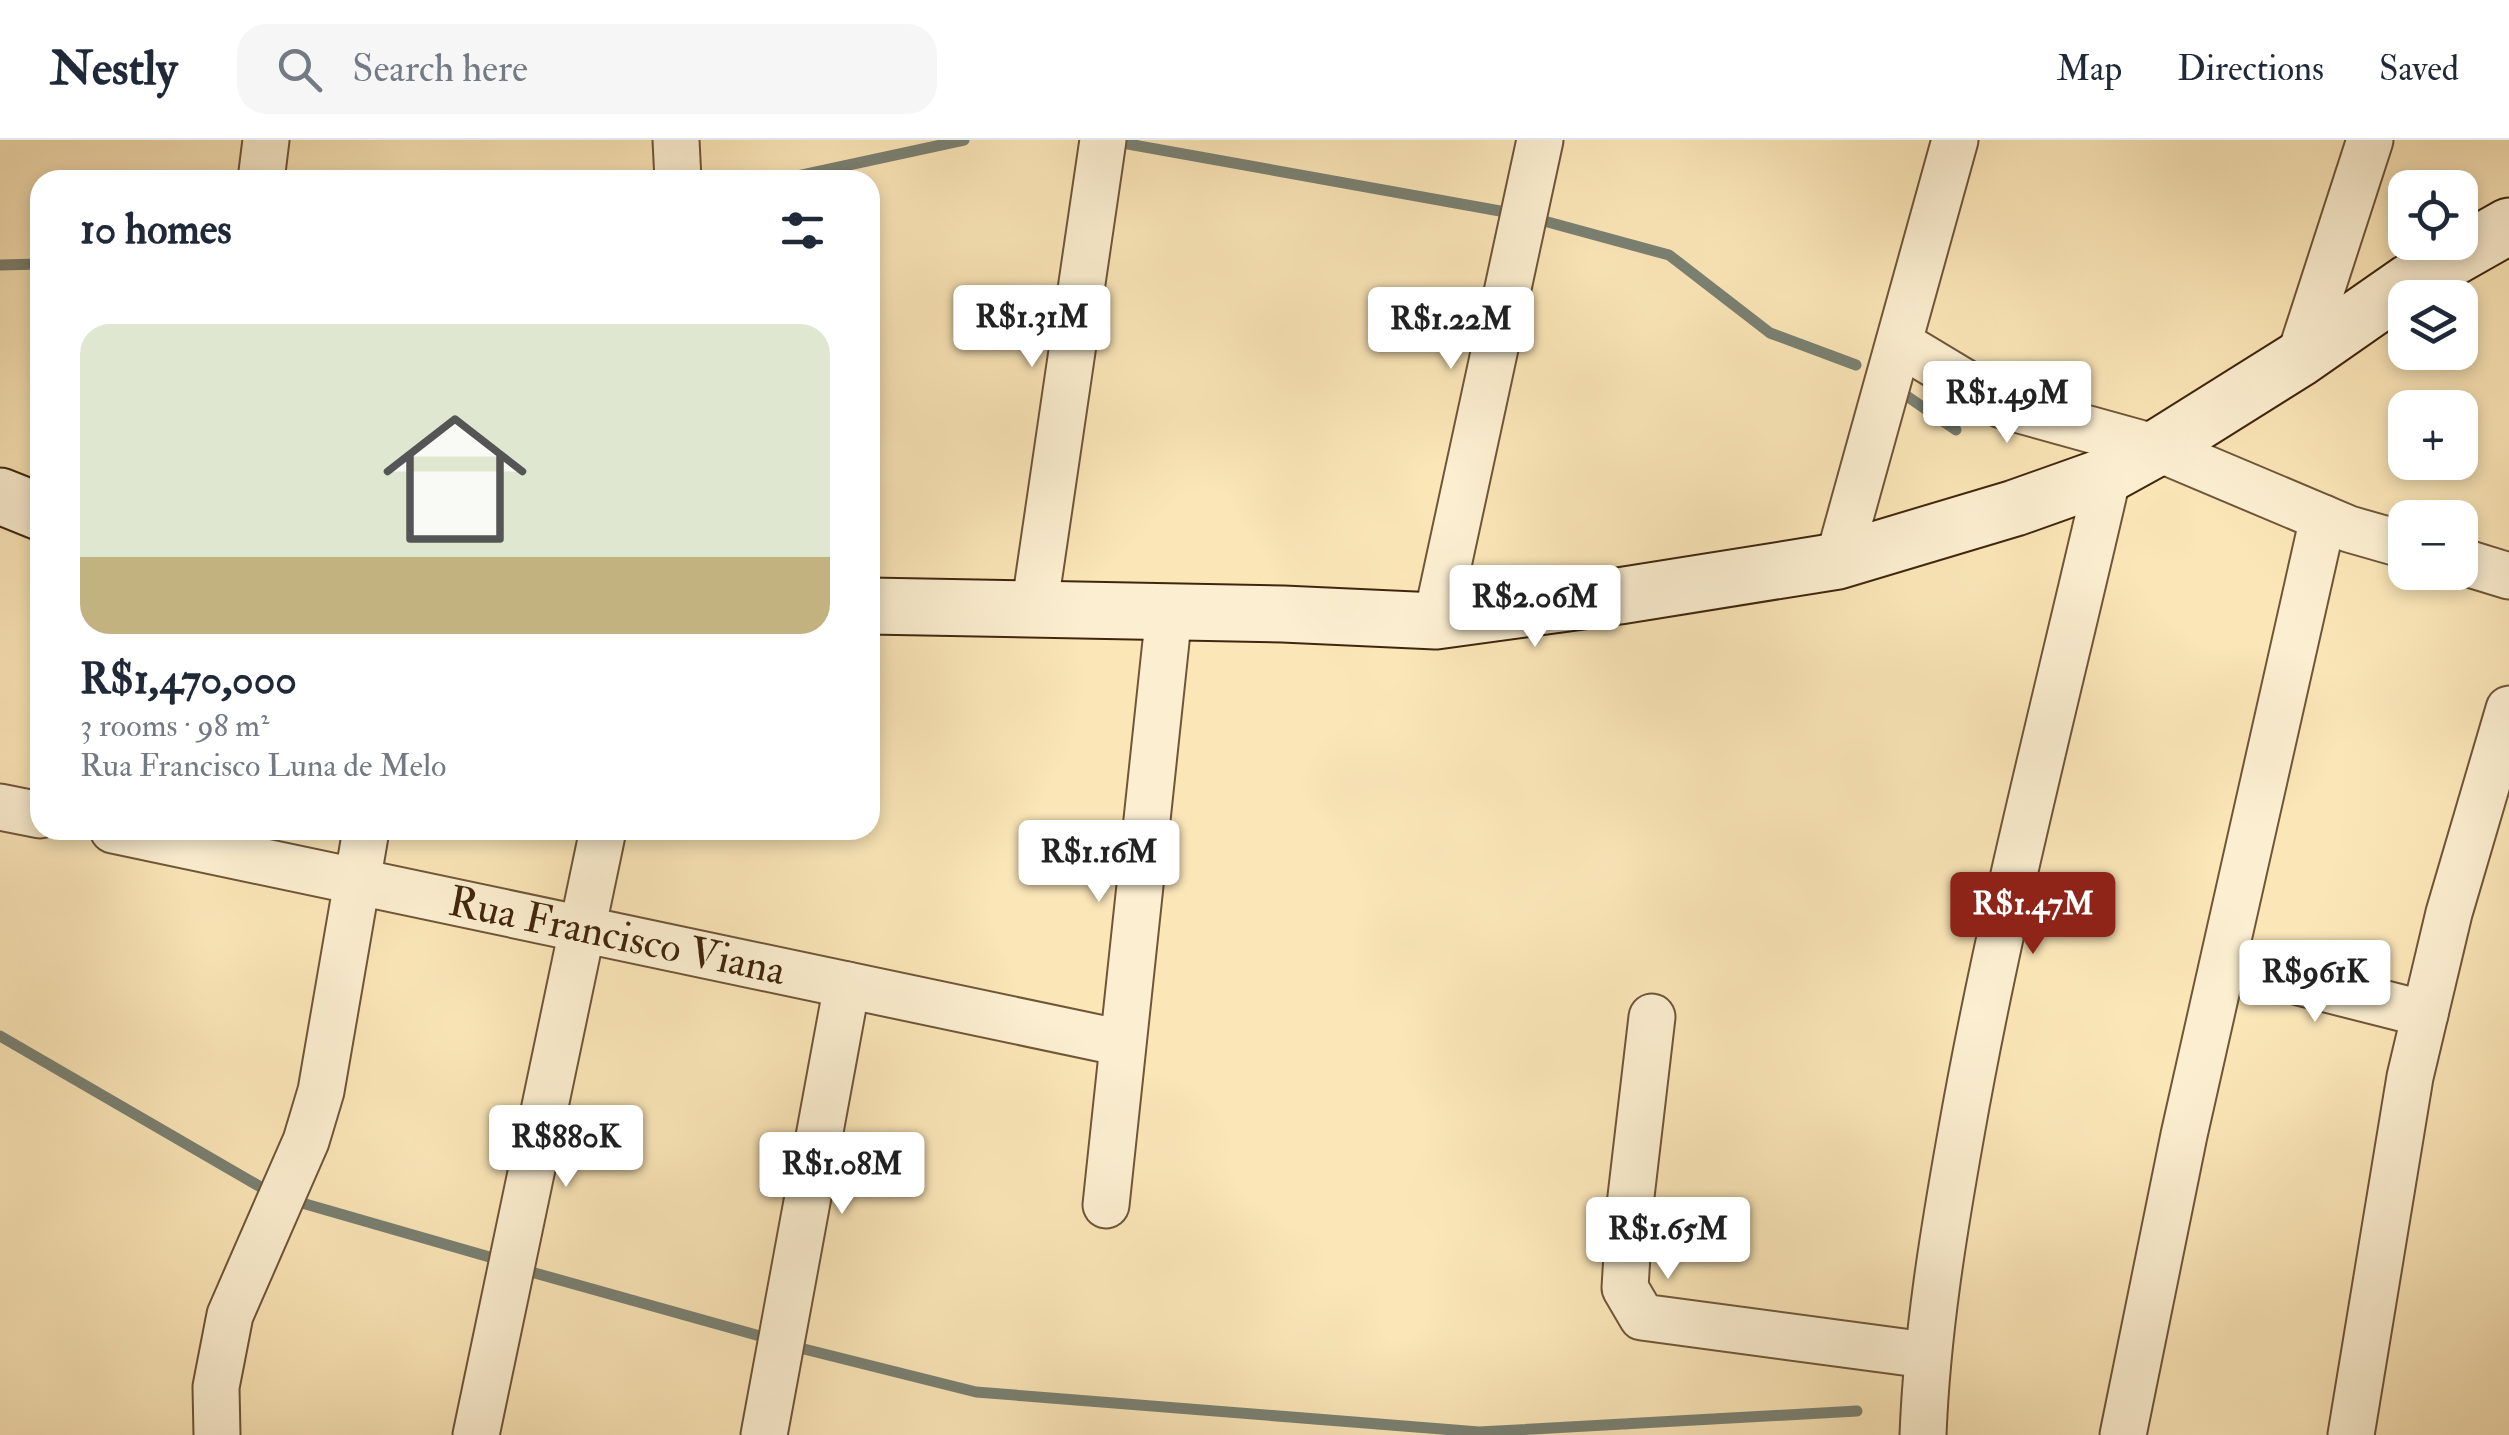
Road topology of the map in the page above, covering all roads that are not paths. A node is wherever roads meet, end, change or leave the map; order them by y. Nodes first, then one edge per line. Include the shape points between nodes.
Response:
1 (266, 140) edge
2 (676, 140) edge
3 (1103, 140) edge
4 (1540, 140) edge
5 (1955, 140) edge
6 (2370, 140) edge
7 (262, 170) edge
8 (678, 170) edge
9 (2502, 235) edge
10 (1899, 343) junction
11 (2300, 358) junction
12 (2157, 448) junction
13 (2108, 475) junction
14 (0, 496) edge
15 (30, 508) edge
16 (2323, 518) junction
17 (2388, 539) edge
18 (1838, 561) junction
19 (2478, 567) edge
20 (2509, 576) edge
21 (880, 606) edge
22 (1034, 610) junction
23 (1169, 613) junction
24 (1436, 621) junction
25 (2509, 709) edge
26 (0, 806) edge
27 (30, 813) edge
28 (161, 840) edge
29 (364, 840) edge
30 (601, 840) edge
31 (358, 881) junction
32 (582, 929) junction
33 (2224, 963) junction
34 (848, 985) junction
35 (2424, 1014) junction
36 (1652, 1017) dead end
37 (1122, 1043) junction
38 (1106, 1205) dead end
39 (1926, 1355) junction
40 (217, 1435) edge
41 (476, 1435) edge
42 (764, 1435) edge
43 (1923, 1435) edge
44 (2123, 1435) edge
45 (2351, 1435) edge

1 - 7 street
2 - 8 street
3 - 22 street
4 - 24 street
5 - 10 street
6 - 11 street
9 - 11 street via 2408,283
10 - 12 street via 2002,405
10 - 18 street
11 - 12 street
12 - 13 street
12 - 16 street
13 - 18 street
13 - 39 street via 1985,998
14 - 15 street
16 - 17 street
16 - 33 street
18 - 24 street
19 - 20 street
21 - 22 street
22 - 23 street
23 - 24 street
23 - 37 street
25 - 35 street
26 - 27 street
28 - 31 street, Rua Francisco Viana
29 - 31 street
30 - 32 street
31 - 32 street, Rua Francisco Viana
31 - 40 street via 313,1120 222,1344
32 - 34 street, Rua Francisco Viana
32 - 41 street
33 - 35 street
33 - 44 street
34 - 37 street, Rua Francisco Viana
34 - 42 street
35 - 45 street
36 - 39 street via 1625,1288 1642,1316
37 - 38 street
39 - 43 street

